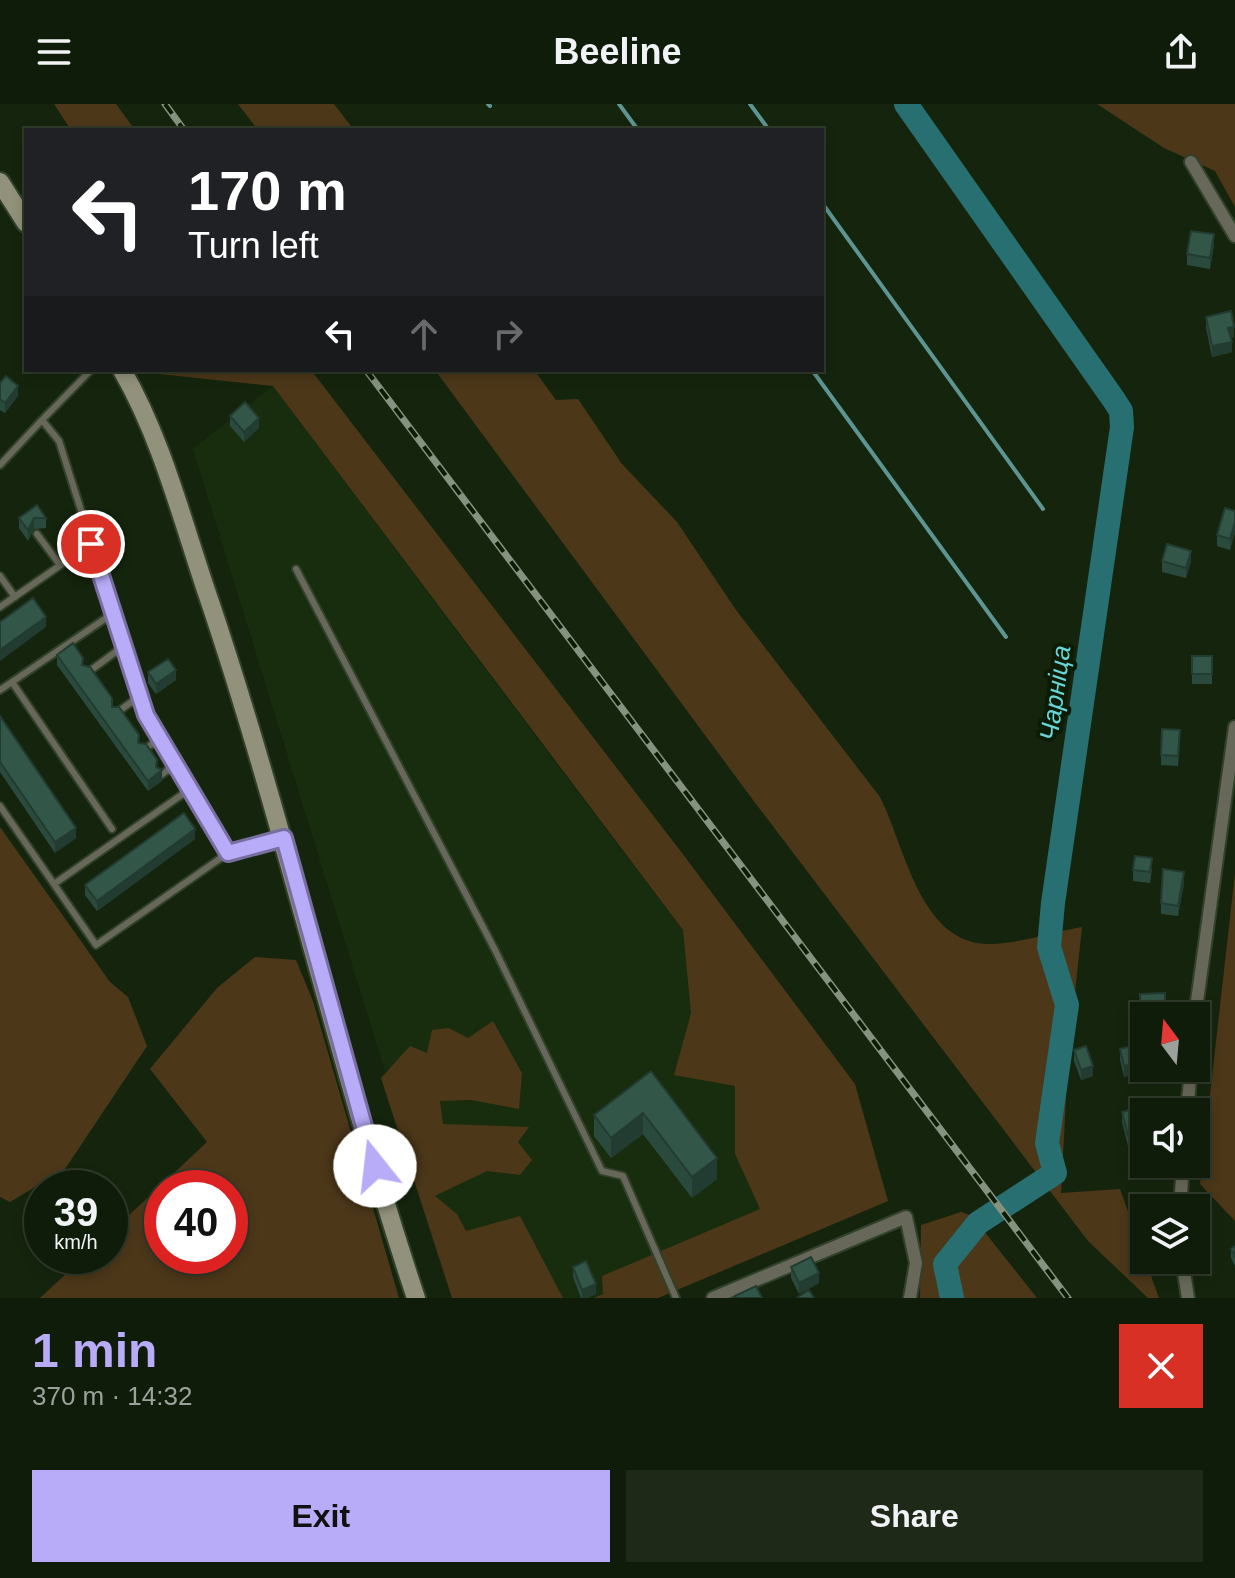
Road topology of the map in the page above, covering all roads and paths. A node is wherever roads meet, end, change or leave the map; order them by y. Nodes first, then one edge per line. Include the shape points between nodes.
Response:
1 (1191, 162) dead end
2 (0, 182) edge
3 (24, 220) edge
4 (1235, 236) edge
5 (89, 372) edge
6 (123, 372) edge
7 (42, 420) junction
8 (0, 465) edge
9 (37, 534) dead end
10 (91, 544) junction
11 (60, 565) junction
12 (296, 569) dead end
13 (0, 576) edge
14 (15, 597) junction
15 (0, 607) edge
16 (115, 612) junction
17 (125, 645) junction
18 (87, 673) edge
19 (147, 675) edge
20 (12, 682) junction
21 (135, 682) junction
22 (0, 690) edge
23 (140, 696) junction
24 (116, 713) edge
25 (1235, 727) edge
26 (160, 739) junction
27 (143, 750) edge
28 (176, 764) junction
29 (161, 775) edge
30 (190, 789) junction
31 (0, 806) edge
32 (112, 829) dead end
33 (284, 838) junction
34 (228, 853) junction
35 (54, 884) junction
36 (1197, 1002) edge
37 (1184, 1274) edge
38 (416, 1298) edge
39 (676, 1298) edge
40 (713, 1298) edge
41 (910, 1298) edge
42 (1188, 1298) edge

1 - 4 street
2 - 3 street
5 - 7 lane
6 - 33 street via 154,438
7 - 8 lane
7 - 10 lane via 59,441
9 - 11 lane
10 - 11 lane
10 - 16 lane
11 - 14 lane
12 - 39 lane via 495,950 602,1171 623,1176
13 - 14 lane
14 - 15 lane
16 - 17 lane
16 - 20 lane
17 - 18 lane
17 - 21 lane
19 - 21 lane
20 - 22 lane
20 - 32 lane
21 - 23 lane
23 - 24 lane
23 - 26 lane
25 - 36 street
26 - 27 lane
26 - 28 lane
28 - 29 lane
28 - 30 lane
30 - 34 lane
30 - 35 lane
31 - 35 lane
33 - 34 lane
33 - 38 street
34 - 35 lane via 96,945
37 - 42 street
40 - 41 street via 906,1217 916,1263

